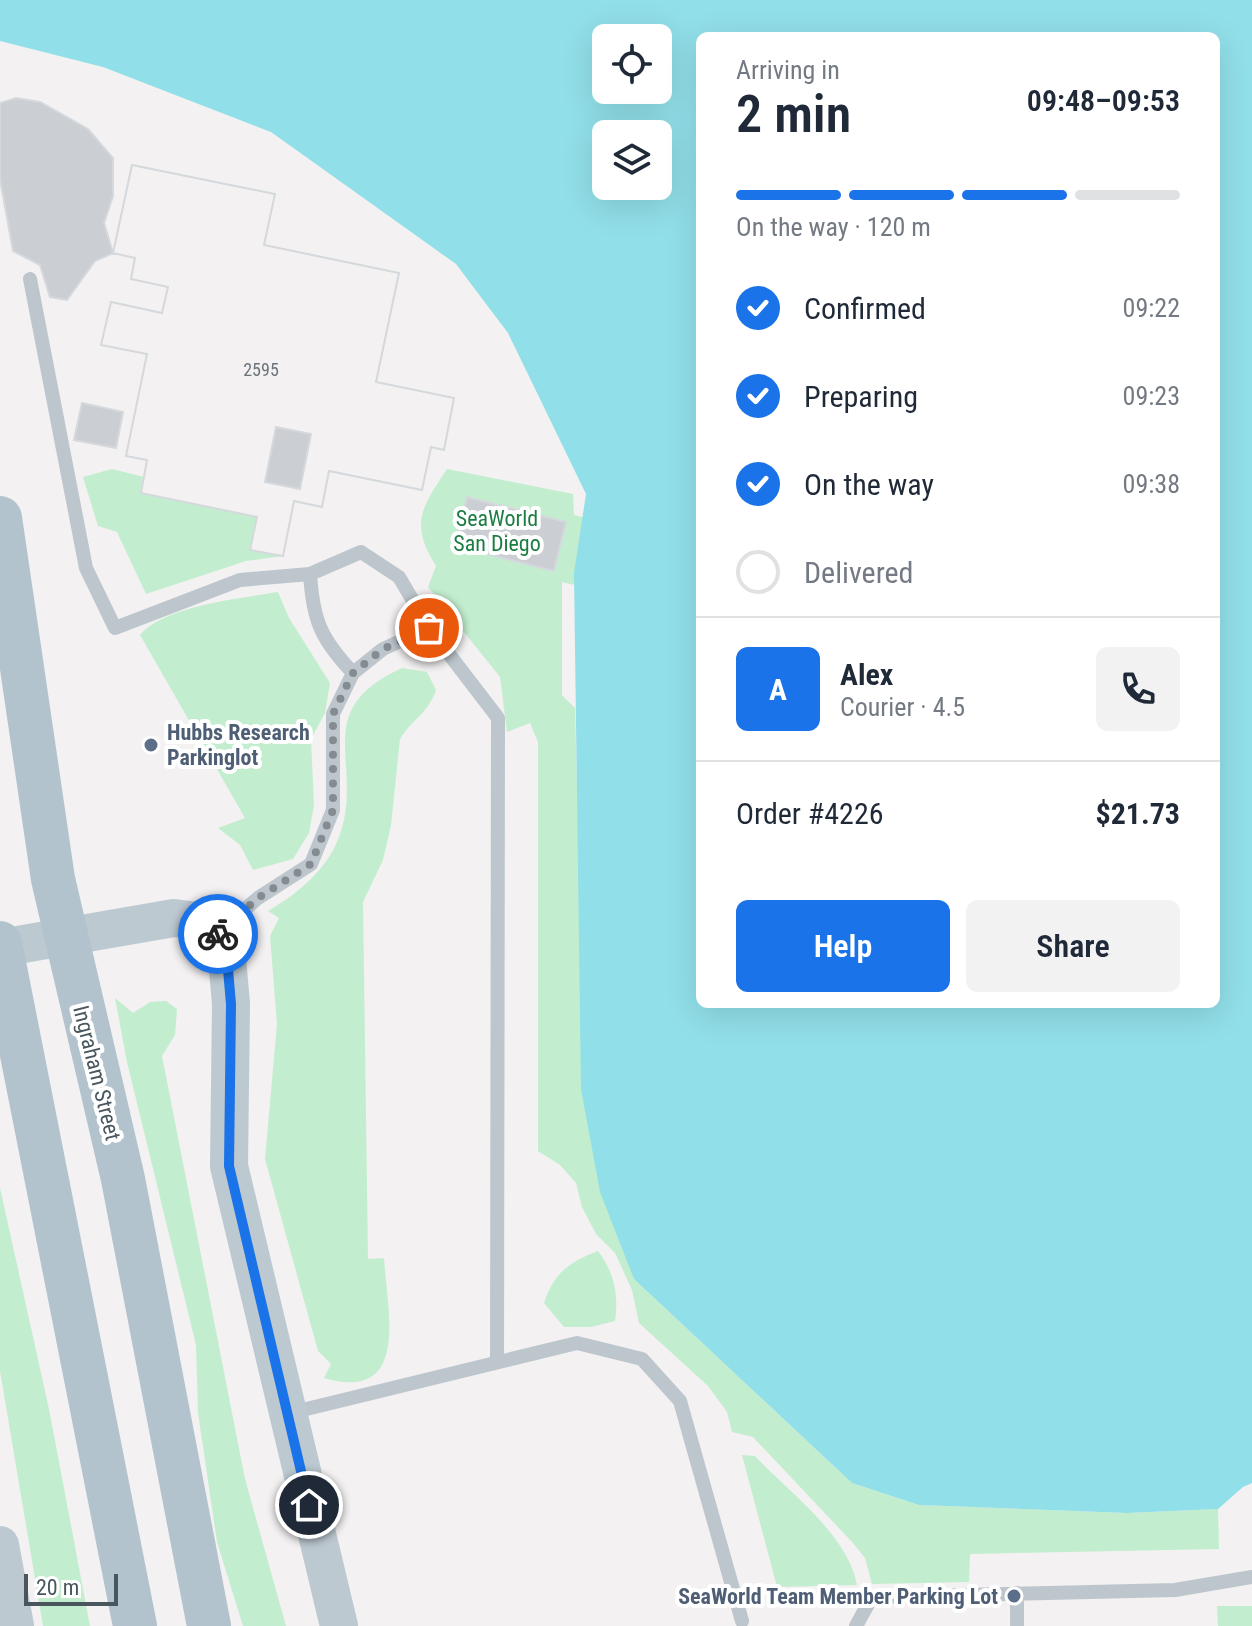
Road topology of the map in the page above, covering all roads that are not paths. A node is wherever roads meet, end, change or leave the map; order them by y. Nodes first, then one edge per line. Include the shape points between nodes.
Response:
1 (30, 279) dead end
2 (0, 518) edge
3 (310, 574) junction
4 (429, 628) junction
5 (353, 673) junction
6 (218, 932) junction
7 (64, 936) junction
8 (0, 946) edge
9 (497, 1362) junction
10 (287, 1414) junction
11 (0, 1545) edge
12 (1252, 1577) edge
13 (1017, 1593) junction
14 (742, 1621) dead end
15 (10, 1625) edge
16 (135, 1626) edge
17 (209, 1626) edge
18 (339, 1626) edge
19 (856, 1626) edge
20 (1017, 1626) edge

1 - 3 lane via 86,568 115,628 240,580
2 - 7 main road, Ingraham Street
3 - 4 lane via 361,552 399,577
3 - 5 lane via 312,613 327,645
4 - 5 lane via 383,649
4 - 9 lane via 498,718
5 - 6 lane via 333,714 333,810 311,864
6 - 7 street via 198,921 174,918
6 - 10 street via 227,958 231,1004 229,1166
7 - 8 street
7 - 17 main road, Ingraham Street via 123,1179
8 - 16 main road
9 - 10 lane
9 - 14 lane via 577,1343 642,1359 680,1401
10 - 18 street
11 - 15 street
12 - 13 lane via 1175,1590
13 - 19 lane via 872,1597
13 - 20 lane

